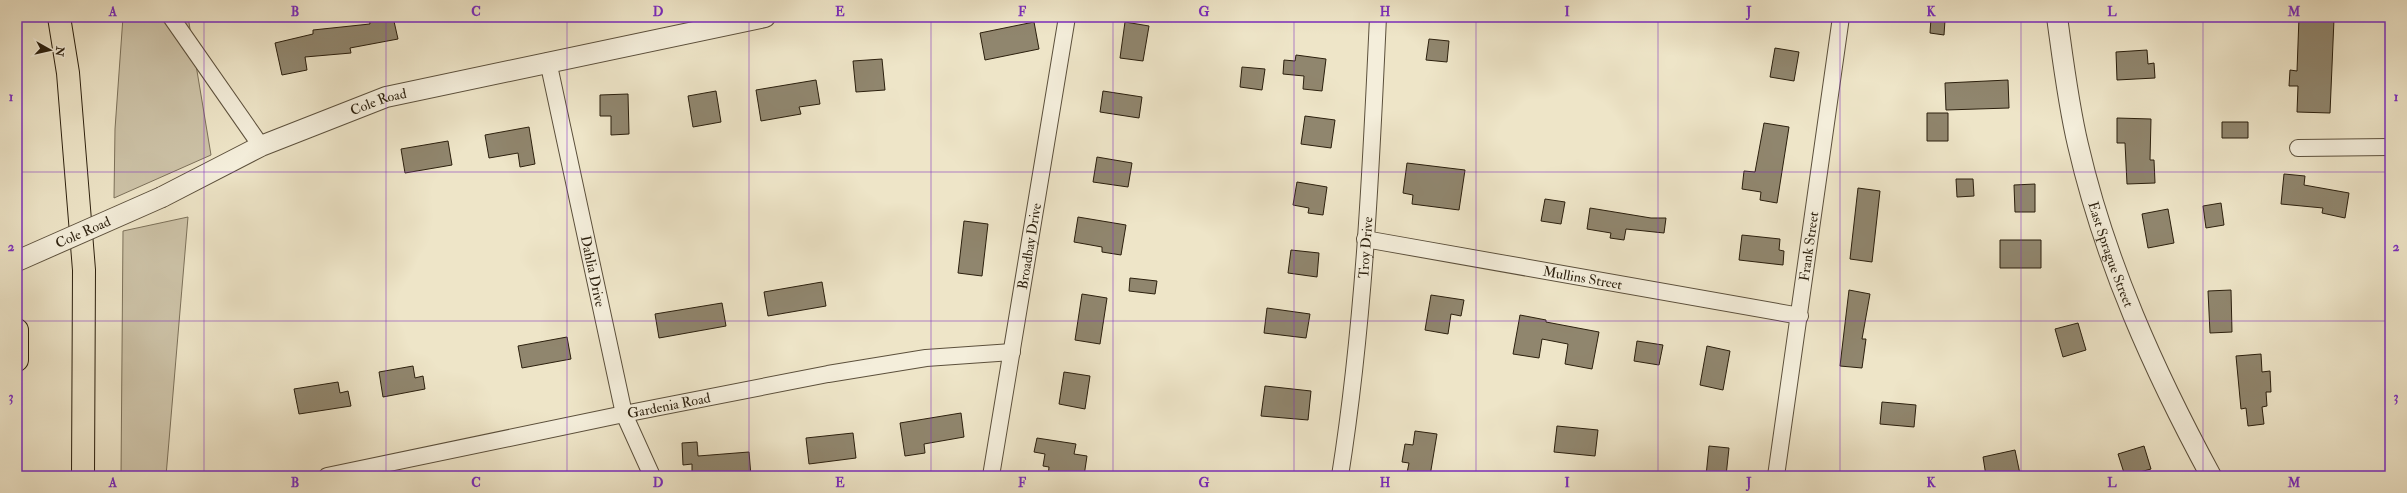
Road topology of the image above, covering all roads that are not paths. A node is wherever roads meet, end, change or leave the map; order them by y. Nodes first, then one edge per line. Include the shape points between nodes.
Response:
1 (59, 17) edge
2 (170, 17) edge
3 (764, 17) edge
4 (1066, 17) edge
5 (1378, 17) edge
6 (1841, 17) edge
7 (2057, 17) edge
8 (548, 61) junction
9 (261, 146) junction
10 (2390, 147) edge
11 (2298, 148) dead end
12 (1365, 239) junction
13 (17, 261) edge
14 (1800, 316) junction
15 (17, 330) edge
16 (1012, 352) junction
17 (17, 360) edge
18 (624, 414) junction
19 (346, 474) edge
20 (83, 476) edge
21 (327, 476) edge
22 (652, 476) edge
23 (991, 476) edge
24 (1340, 476) edge
25 (1776, 476) edge
26 (2211, 476) edge

1 - 20 highway via 68,73 84,270
2 - 9 street
3 - 8 street, Cole Road
4 - 16 street, Broadbay Drive
5 - 12 street, Troy Drive
6 - 14 street, Frank Street
7 - 26 street, East Sprague Street via 2067,92 2078,146 2116,274 2142,339 2173,405
8 - 9 street, Cole Road via 386,97
8 - 18 street, Dahlia Drive
9 - 13 street, Cole Road, bridge via 162,197
10 - 11 street
12 - 14 street, Mullins Street
12 - 24 street, Troy Drive via 1354,390
14 - 25 street, Frank Street
15 - 17 highway
16 - 18 street, Gardenia Road via 926,358 828,374
16 - 23 street, Broadbay Drive
18 - 19 street, Gardenia Road
18 - 22 street, Dahlia Drive
19 - 21 street, Gardenia Road

